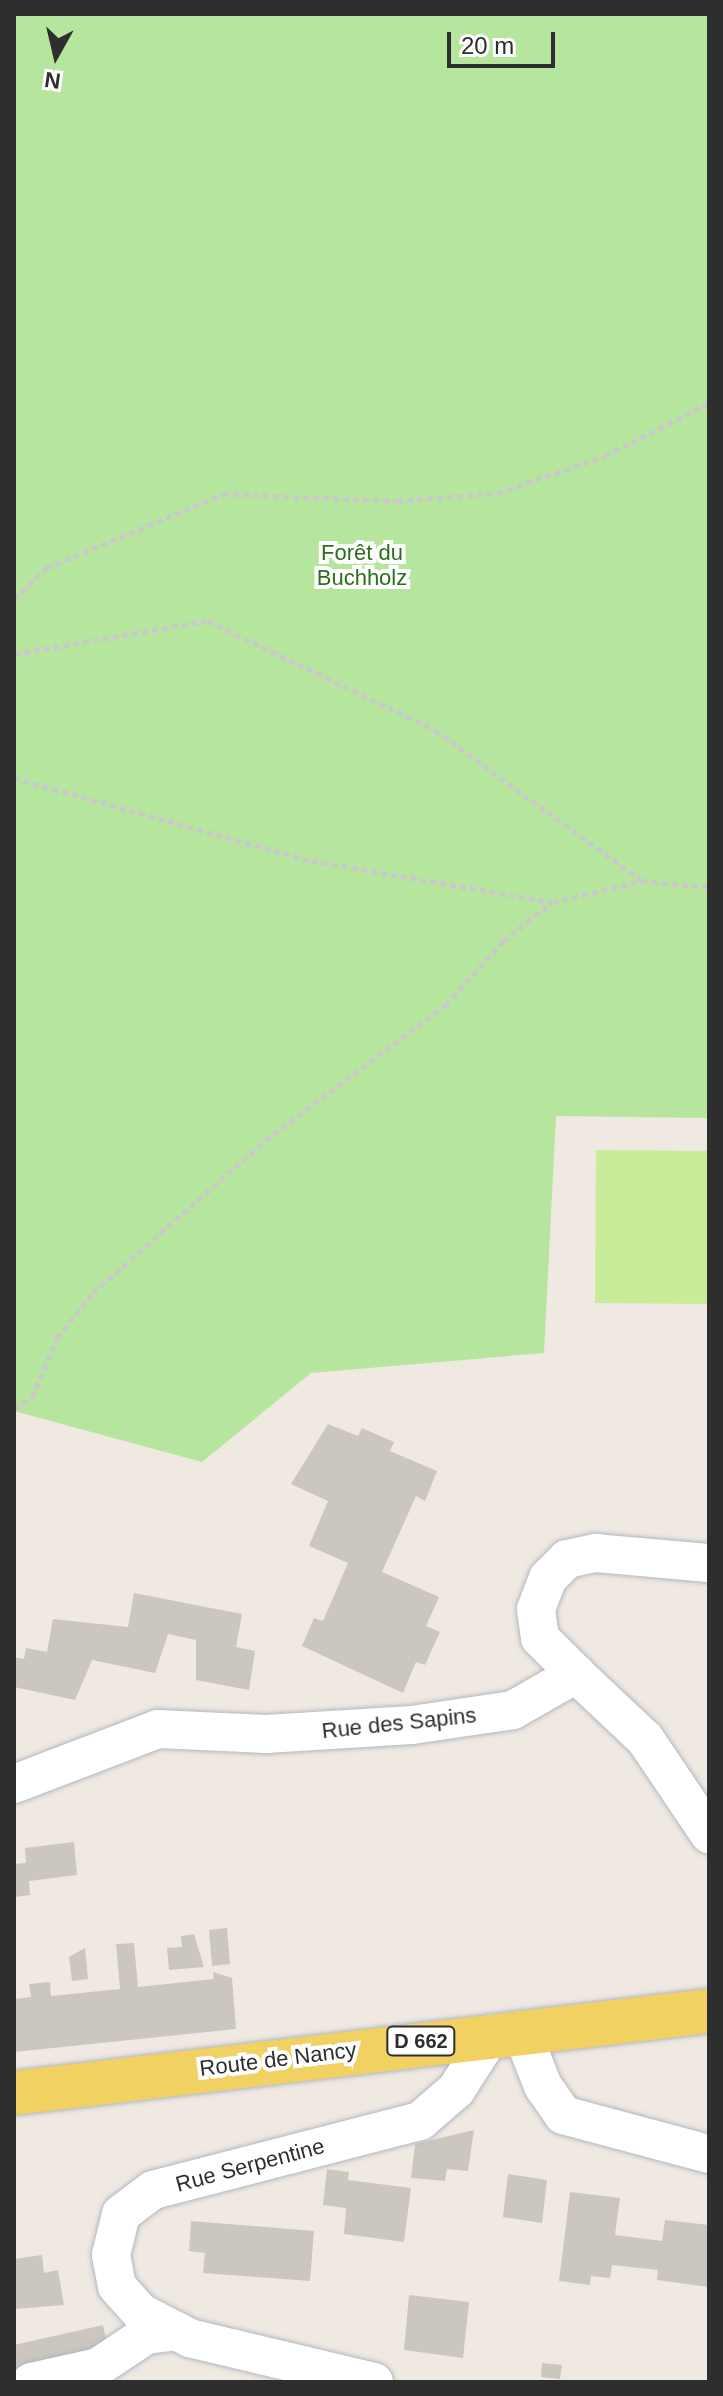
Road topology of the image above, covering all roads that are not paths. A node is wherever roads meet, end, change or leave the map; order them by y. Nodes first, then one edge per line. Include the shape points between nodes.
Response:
1 (709, 1563) edge
2 (576, 1674) junction
3 (14, 1784) edge
4 (709, 1834) edge
5 (709, 2011) edge
6 (709, 2035) edge
7 (505, 2044) junction
8 (14, 2093) edge
9 (709, 2154) edge
10 (177, 2331) junction
11 (31, 2382) edge
12 (374, 2382) edge

1 - 2 street via 596,1553 567,1559 548,1578 536,1609 540,1638
2 - 3 street, Rue des Sapins via 513,1710 412,1725 266,1734 158,1729
2 - 4 street via 645,1739
5 - 7 main road, Route de Nancy / D 662
6 - 7 main road, Route de Nancy / D 662
7 - 8 main road, Route de Nancy / D 662 via 222,2064 134,2081
7 - 9 street via 563,2115
7 - 10 street, Rue Serpentine via 420,2121 153,2190 121,2214 111,2255 117,2286 141,2313
10 - 11 street, Rue Serpentine via 146,2335 107,2364
10 - 12 street, Rue Serpentine

